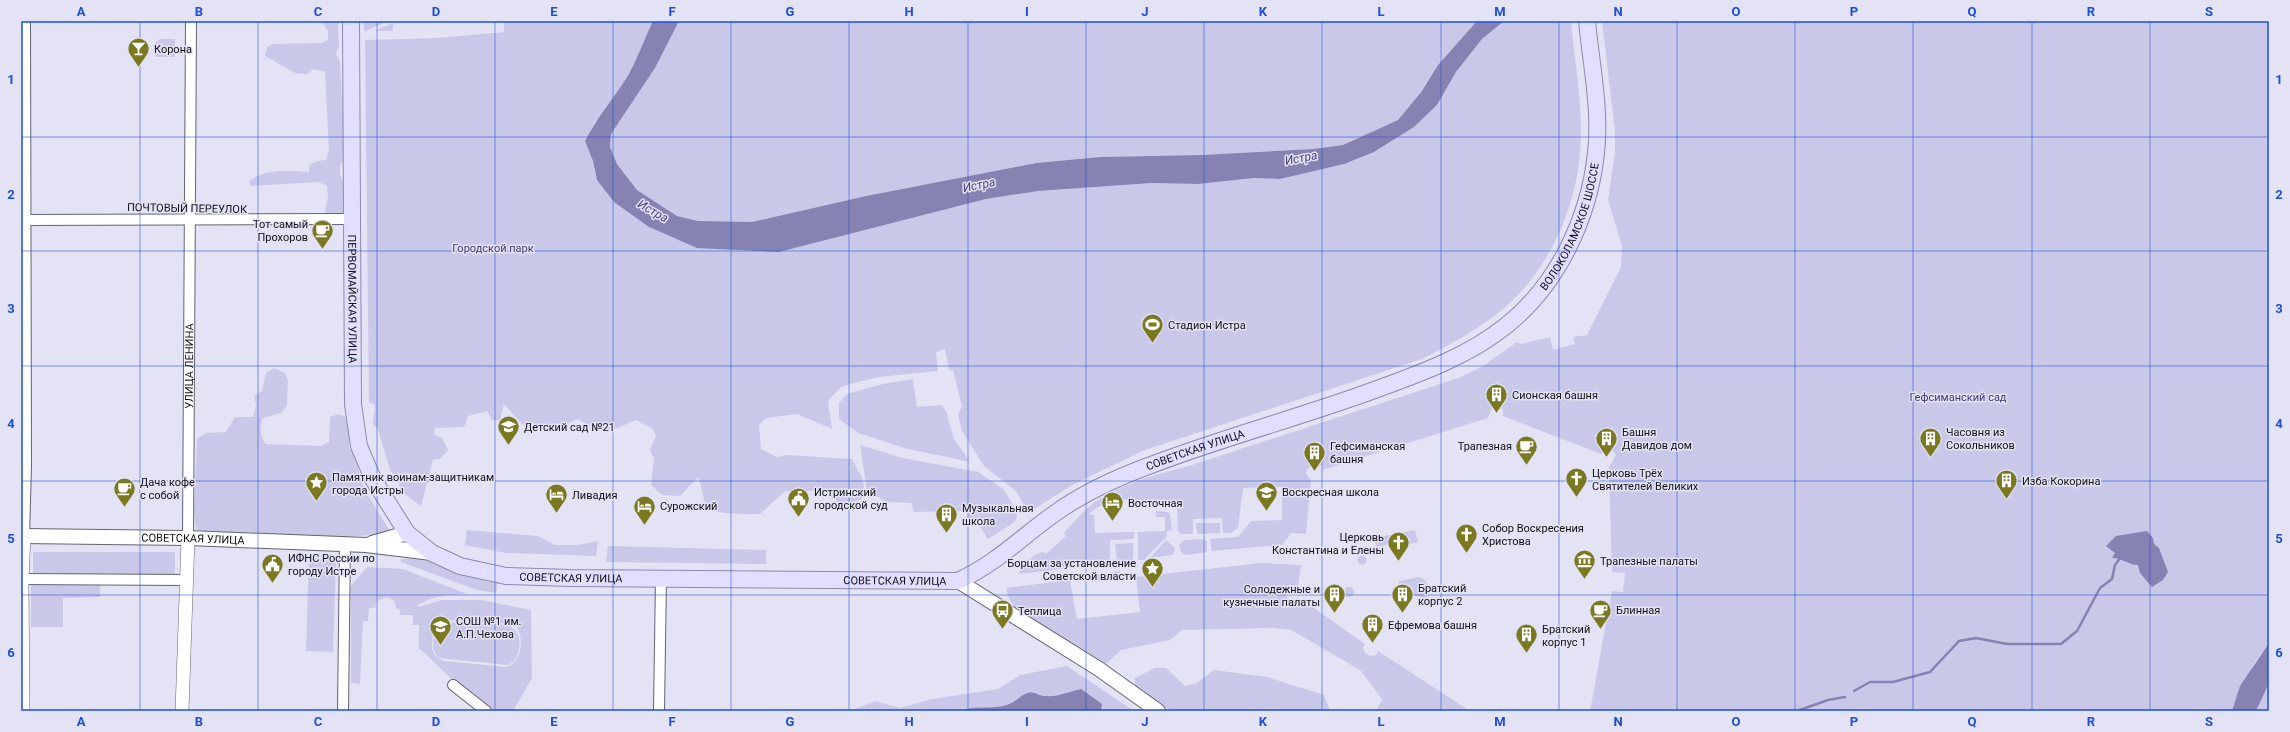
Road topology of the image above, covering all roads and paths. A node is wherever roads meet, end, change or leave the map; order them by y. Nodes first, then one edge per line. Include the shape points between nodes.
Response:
1 (25, 21) edge
2 (191, 21) edge
3 (351, 21) edge
4 (1587, 21) edge
5 (192, 219) junction
6 (23, 220) edge
7 (352, 220) junction
8 (1427, 371) joint
9 (408, 532) junction
10 (22, 536) edge
11 (188, 538) junction
12 (345, 544) junction
13 (366, 545) junction
14 (432, 553) junction
15 (661, 578) junction
16 (22, 579) edge
17 (186, 580) junction
18 (958, 581) junction
19 (453, 685) dead end
20 (23, 711) edge
21 (182, 711) edge
22 (344, 711) edge
23 (486, 711) edge
24 (659, 711) edge
25 (1158, 711) edge

1 - 6 street
2 - 5 street, УЛИЦА ЛЕНИНА
3 - 7 main road, ПЕРВОМАЙСКАЯ УЛИЦА
4 - 8 main road, ВОЛОКОЛАМСКОЕ ШОССЕ via 1598,121 1596,154 1586,206 1568,250 1540,293 1507,325 1466,351
5 - 6 street, ПОЧТОВЫЙ ПЕРЕУЛОК
5 - 7 street, ПОЧТОВЫЙ ПЕРЕУЛОК
5 - 11 street, УЛИЦА ЛЕНИНА
6 - 10 street via 26,466
7 - 9 main road, ПЕРВОМАЙСКАЯ УЛИЦА via 353,404 359,446 373,478
8 - 18 main road, СОВЕТСКАЯ УЛИЦА via 1355,398 1150,465 1080,497 982,570
9 - 13 main road, СОВЕТСКАЯ УЛИЦА
9 - 14 main road, ПЕРВОМАЙСКАЯ УЛИЦА
10 - 11 main road, СОВЕТСКАЯ УЛИЦА
10 - 16 street
11 - 12 main road, СОВЕТСКАЯ УЛИЦА
11 - 17 street, УЛИЦА ЛЕНИНА
12 - 13 main road, СОВЕТСКАЯ УЛИЦА
12 - 22 street
13 - 14 main road, СОВЕТСКАЯ УЛИЦА
14 - 15 main road, СОВЕТСКАЯ УЛИЦА via 460,566 506,576
15 - 18 main road, СОВЕТСКАЯ УЛИЦА
15 - 24 street
16 - 17 street
16 - 20 street
17 - 21 street, УЛИЦА ЛЕНИНА
18 - 25 main road via 1099,669
19 - 23 street

